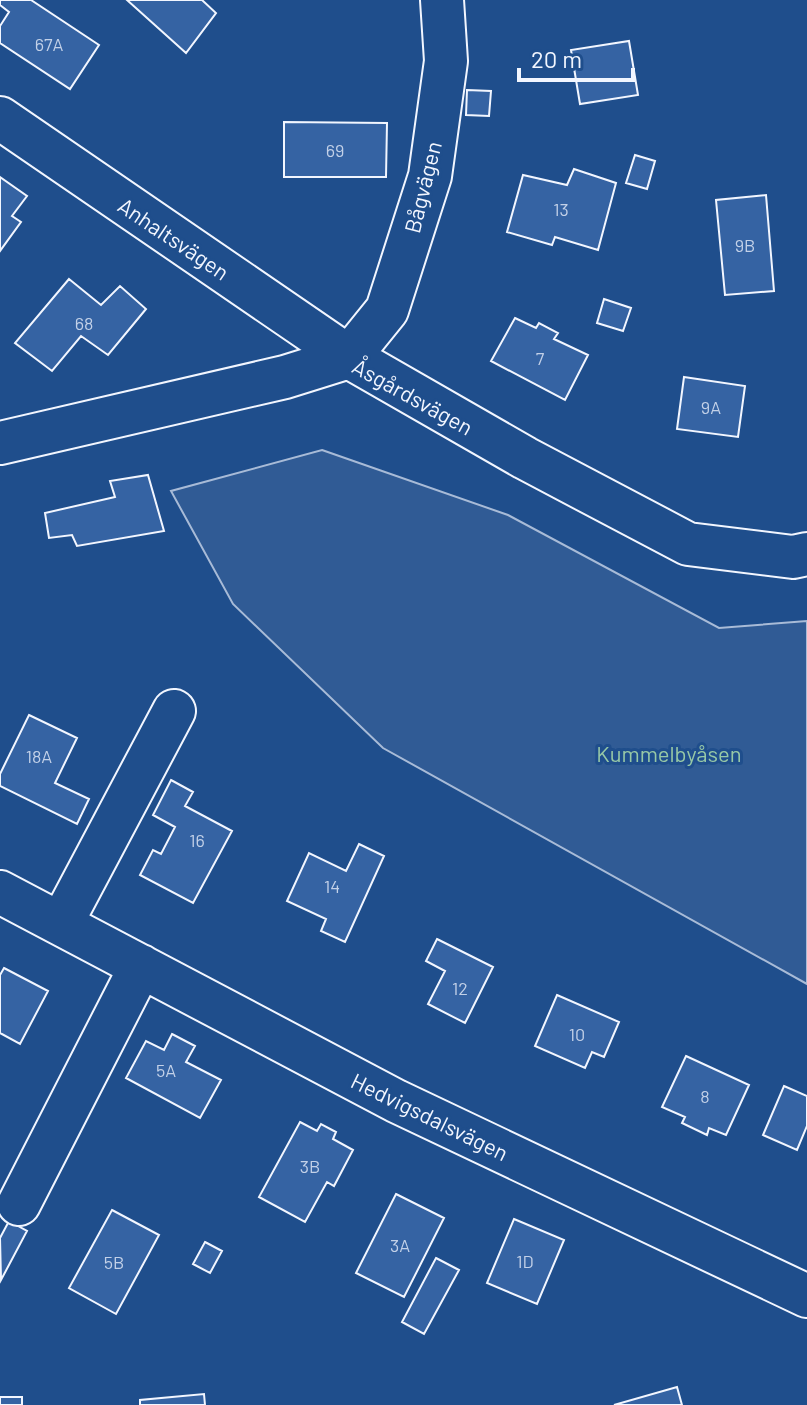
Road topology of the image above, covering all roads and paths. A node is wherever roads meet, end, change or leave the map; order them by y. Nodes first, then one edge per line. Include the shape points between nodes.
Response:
1 (442, 0) edge
2 (0, 118) edge
3 (349, 357) junction
4 (0, 443) edge
5 (807, 554) edge
6 (174, 711) dead end
7 (0, 892) edge
8 (61, 924) junction
9 (141, 966) junction
10 (19, 1204) dead end
11 (807, 1296) edge

1 - 3 street, Bågvägen via 446,61 430,176 387,310
2 - 3 street, Anhaltsvägen
3 - 4 street, Åsgårdsvägen via 285,377
3 - 5 street, Åsgårdsvägen via 688,544 793,557
6 - 8 street
7 - 8 street, Hedvigsdalsvägen
8 - 9 street, Hedvigsdalsvägen
9 - 10 street
9 - 11 street, Hedvigsdalsvägen via 396,1101

